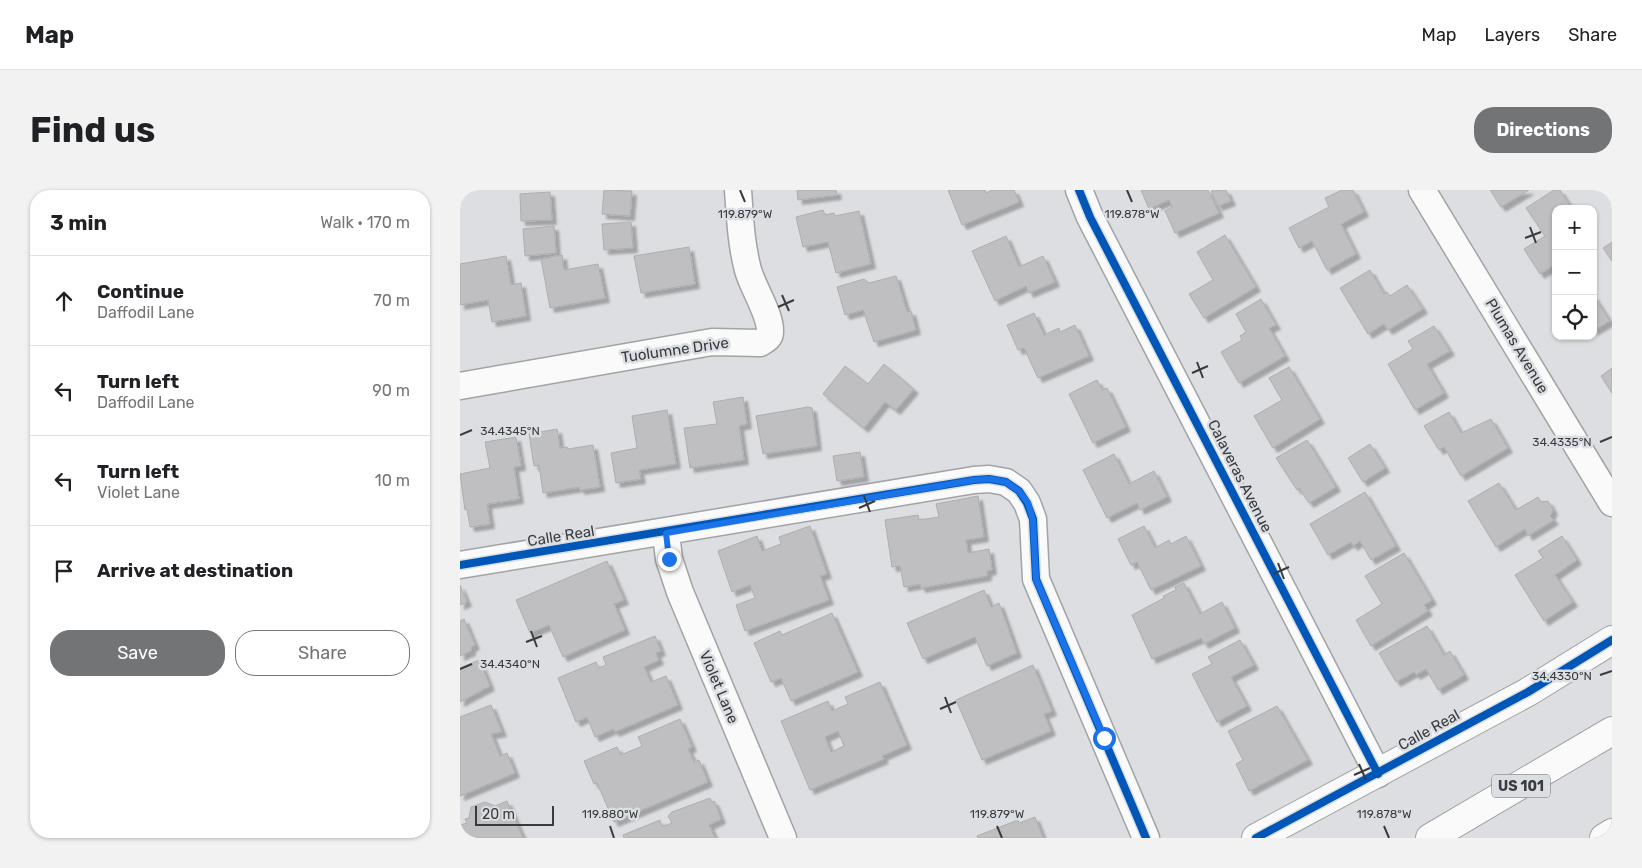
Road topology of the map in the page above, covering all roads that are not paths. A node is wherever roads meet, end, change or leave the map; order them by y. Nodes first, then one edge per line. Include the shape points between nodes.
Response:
1 (738, 190) edge
2 (1078, 190) edge
3 (1422, 190) edge
4 (460, 386) edge
5 (1612, 503) edge
6 (666, 533) junction
7 (460, 566) edge
8 (1612, 640) edge
9 (1612, 731) edge
10 (1378, 774) junction
11 (1612, 833) edge
12 (783, 838) edge
13 (1146, 838) edge
14 (1256, 838) edge
15 (1430, 838) edge
16 (1604, 838) edge

1 - 4 street, Tuolumne Drive via 742,244 754,290 769,326 767,339 760,342 712,342
2 - 10 street, Calaveras Avenue
3 - 5 street, Plumas Avenue
6 - 7 street, Calle Real
6 - 12 street, Violet Lane via 669,559 680,592
6 - 13 street, Calle Real via 974,480 1006,482 1028,503 1033,520 1036,579
8 - 10 main road, Calle Real via 1528,692
9 - 15 main road, US 101
10 - 14 main road, Calle Real
11 - 16 main road

